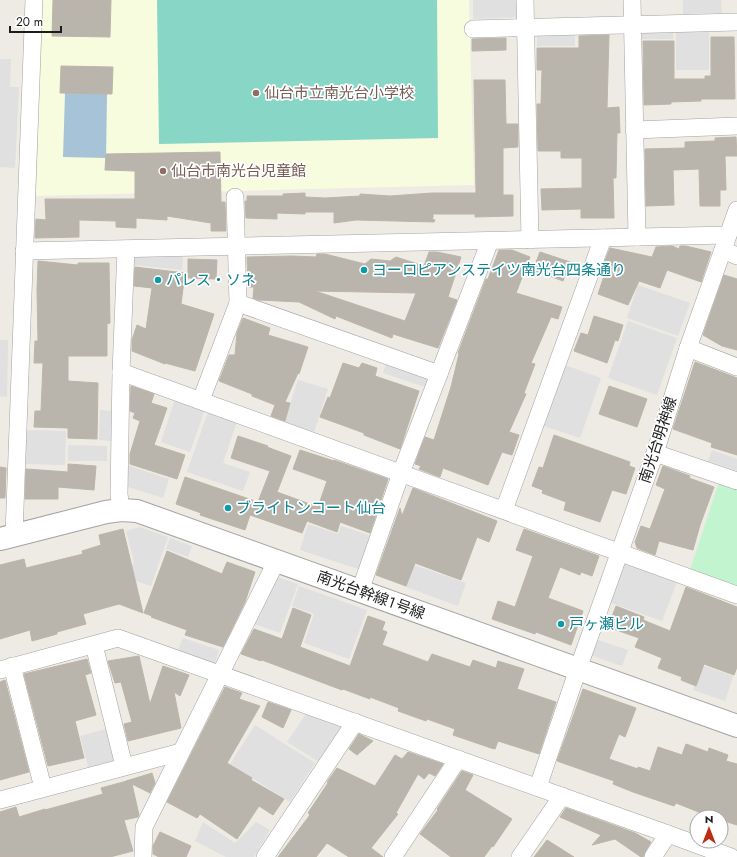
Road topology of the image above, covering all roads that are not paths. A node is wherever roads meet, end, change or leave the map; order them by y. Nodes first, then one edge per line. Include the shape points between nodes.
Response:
1 (34, 0) edge
2 (524, 0) edge
3 (632, 0) edge
4 (737, 22) edge
5 (633, 25) junction
6 (525, 28) junction
7 (473, 29) dead end
8 (737, 126) edge
9 (634, 130) junction
10 (235, 197) dead end
11 (737, 210) edge
12 (637, 237) junction
13 (603, 238) junction
14 (530, 240) junction
15 (490, 241) junction
16 (236, 247) junction
17 (729, 247) edge
18 (126, 249) junction
19 (24, 251) junction
20 (238, 303) junction
21 (688, 348) junction
22 (737, 367) edge
23 (121, 372) junction
24 (439, 374) junction
25 (200, 400) junction
26 (655, 453) junction
27 (401, 473) junction
28 (737, 481) edge
29 (121, 510) junction
30 (504, 510) junction
31 (7, 537) edge
32 (620, 552) junction
33 (275, 561) junction
34 (360, 591) junction
35 (737, 595) edge
36 (94, 644) junction
37 (6, 668) edge
38 (578, 669) junction
39 (219, 673) junction
40 (355, 722) junction
41 (737, 726) edge
42 (181, 752) junction
43 (458, 759) junction
44 (124, 766) junction
45 (538, 787) junction
46 (44, 788) junction
47 (562, 796) junction
48 (0, 800) edge
49 (668, 834) junction
50 (143, 857) edge
51 (265, 857) edge
52 (393, 857) edge
53 (520, 857) edge
54 (652, 857) edge
55 (731, 857) edge

1 - 19 street
2 - 6 street
3 - 5 street
4 - 5 street
5 - 6 street
5 - 9 street
6 - 7 street
6 - 14 street
8 - 9 street
9 - 12 street
10 - 16 street
11 - 17 street, 南光台明神線
12 - 13 street
12 - 17 street
13 - 14 street
13 - 30 street
14 - 15 street
15 - 16 street
15 - 24 street
16 - 18 street
16 - 20 street
17 - 21 street, 南光台明神線
18 - 19 street
18 - 23 street
19 - 31 street
20 - 24 street
20 - 25 street
21 - 22 street
21 - 26 street, 南光台明神線
23 - 25 street
23 - 29 street
24 - 27 street
25 - 27 street
26 - 28 street
26 - 32 street, 南光台明神線
27 - 30 street
27 - 34 street
29 - 31 street, 南光台幹線１号線
29 - 33 street, 南光台幹線１号線 via 137,511
30 - 32 street
32 - 35 street
32 - 38 street, 南光台明神線
33 - 34 street, 南光台幹線１号線
33 - 39 street
34 - 38 street, 南光台幹線１号線
36 - 37 street
36 - 39 street via 118,638
36 - 44 street
37 - 46 street
38 - 41 street, 南光台幹線１号線
38 - 45 street, 南光台明神線
39 - 40 street
39 - 42 street
40 - 43 street
40 - 51 street
42 - 44 street
42 - 50 street via 144,827
43 - 45 street
43 - 52 street
44 - 46 street
45 - 47 street
46 - 48 street
47 - 49 street
47 - 53 street
49 - 54 street
49 - 55 street

